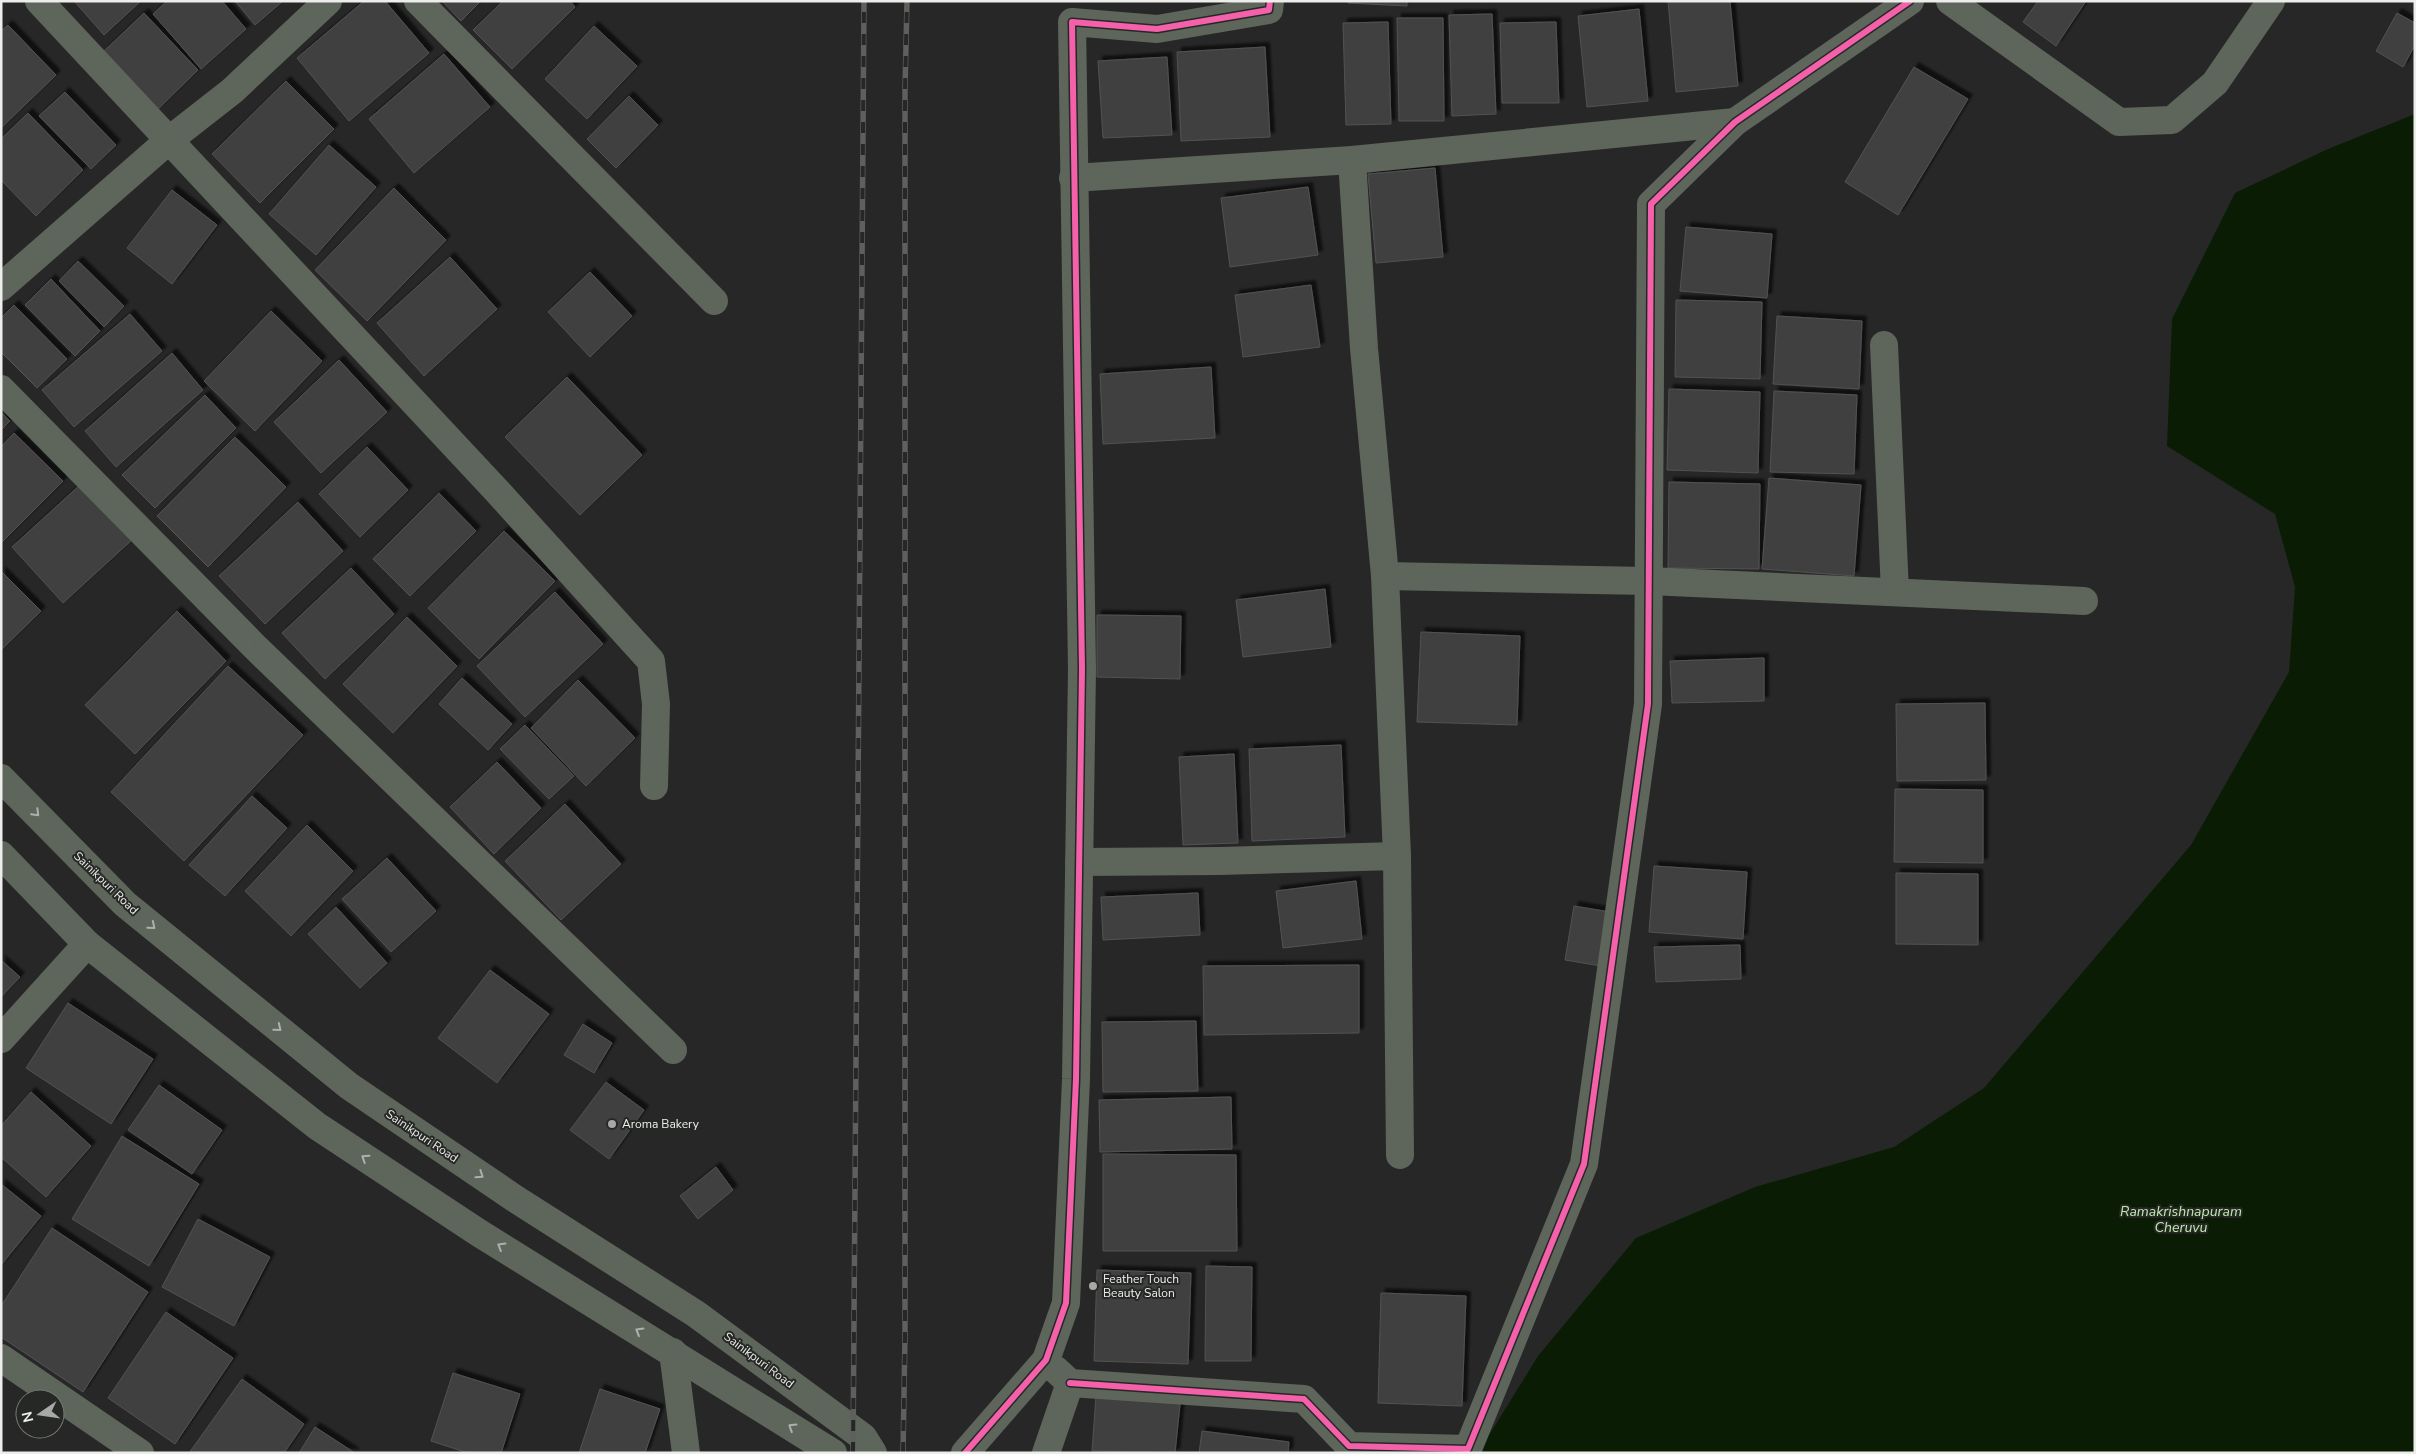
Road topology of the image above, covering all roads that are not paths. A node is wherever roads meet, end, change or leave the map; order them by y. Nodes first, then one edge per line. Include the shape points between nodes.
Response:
1 (39, 1) edge
2 (328, 1) edge
3 (418, 1) edge
4 (1270, 1) edge
5 (1910, 1) edge
6 (1950, 1) edge
7 (2271, 1) edge
8 (1734, 122) junction
9 (168, 142) junction
10 (1352, 160) junction
11 (1073, 178) junction
12 (1, 287) edge
13 (714, 301) dead end
14 (1884, 345) dead end
15 (1, 389) edge
16 (1385, 576) junction
17 (1649, 581) junction
18 (1895, 592) junction
19 (2084, 601) dead end
20 (1, 778) edge
21 (654, 786) dead end
22 (1, 855) edge
23 (1397, 856) junction
24 (1079, 862) junction
25 (87, 944) junction
26 (1, 1039) edge
27 (673, 1050) dead end
28 (1400, 1155) dead end
29 (673, 1352) junction
30 (1, 1358) edge
31 (1046, 1360) junction
32 (1070, 1383) junction
33 (105, 1442) edge
34 (1349, 1450) edge
35 (140, 1453) edge
36 (686, 1453) edge
37 (833, 1453) edge
38 (873, 1453) edge
39 (965, 1453) edge
40 (1046, 1453) edge

1 - 9 street
2 - 9 street via 232,91
3 - 13 street
4 - 11 street via 1269,10 1157,28 1072,22
5 - 8 street
6 - 7 street via 2119,122 2172,120 2215,82
8 - 10 street
8 - 17 street via 1651,204
9 - 12 street
9 - 21 street via 497,491 651,661 656,704
10 - 11 street
10 - 16 street via 1364,348
11 - 24 street via 1082,669
14 - 18 street
15 - 27 street via 254,646
16 - 17 street
16 - 23 street
17 - 18 street
17 - 34 street via 1648,704 1584,1164 1468,1450
18 - 19 street
20 -> 38 main road, Sainikpuri Road via 125,904 348,1086 514,1198 696,1314 863,1437
22 - 25 main road
23 - 24 street
23 - 28 street
24 - 31 street via 1076,1079 1066,1303
25 - 26 street
29 -> 25 main road via 480,1233 317,1126
29 - 36 street
37 -> 29 main road
30 - 33 street
31 - 32 street
31 - 39 street
32 - 34 street via 1304,1399
32 - 40 street
33 - 35 street

